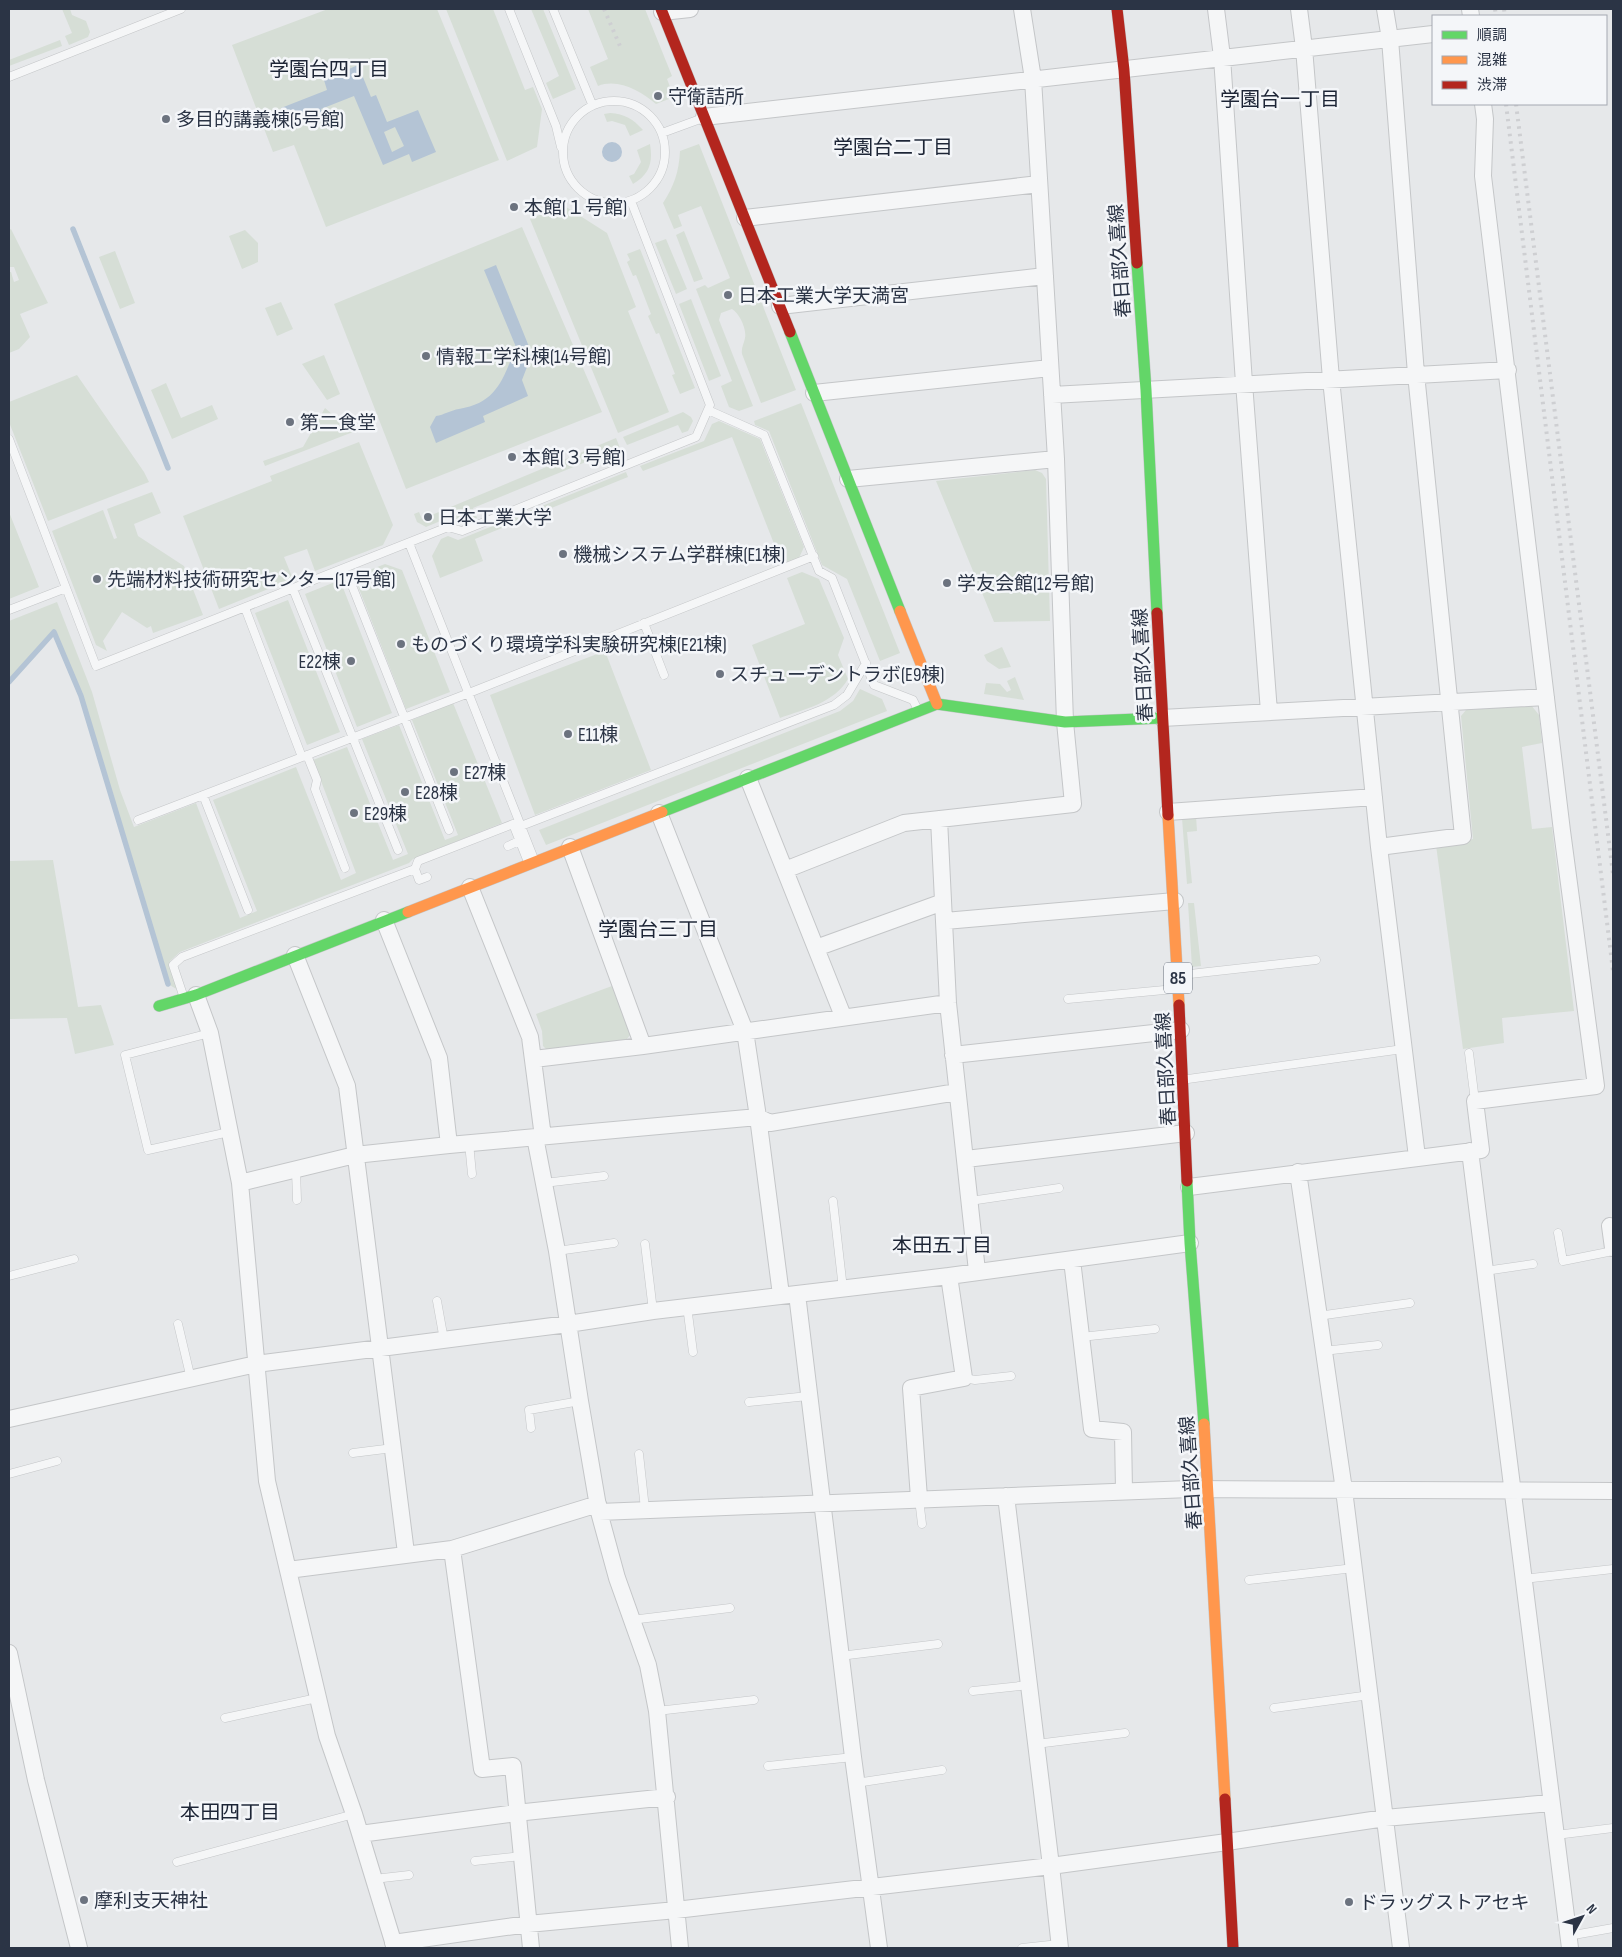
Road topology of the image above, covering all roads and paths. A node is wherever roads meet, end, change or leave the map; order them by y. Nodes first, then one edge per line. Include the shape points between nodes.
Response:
1 (181, 9) edge
2 (509, 9) edge
3 (553, 9) edge
4 (690, 9) edge
5 (1022, 9) edge
6 (1117, 9) edge
7 (1216, 9) edge
8 (1299, 9) edge
9 (1385, 9) edge
10 (661, 10) edge
11 (1432, 34) edge
12 (1390, 39) junction
13 (1304, 48) junction
14 (1222, 57) junction
15 (1124, 70) junction
16 (9, 77) edge
17 (1033, 79) junction
18 (592, 104) junction
19 (1483, 105) edge
20 (704, 117) junction
21 (662, 132) junction
22 (563, 154) junction
23 (1039, 184) junction
24 (630, 201) junction
25 (745, 218) junction
26 (1044, 276) junction
27 (780, 306) junction
28 (1050, 368) junction
29 (1508, 370) junction
30 (1416, 374) junction
31 (1331, 379) junction
32 (1244, 383) junction
33 (1146, 390) junction
34 (814, 393) junction
35 (1052, 395) junction
36 (708, 410) junction
37 (9, 438) edge
38 (1056, 459) junction
39 (848, 479) junction
40 (409, 543) junction
41 (814, 556) junction
42 (344, 568) junction
43 (66, 588) junction
44 (293, 589) junction
45 (245, 608) junction
46 (9, 610) edge
47 (644, 623) junction
48 (866, 663) junction
49 (664, 675) dead end
50 (469, 692) junction
51 (1546, 697) junction
52 (1450, 702) junction
53 (936, 704) junction
54 (1365, 707) junction
55 (918, 711) junction
56 (1269, 712) junction
57 (404, 718) junction
58 (1162, 718) junction
59 (1066, 722) junction
60 (353, 737) junction
61 (304, 756) junction
62 (748, 778) junction
63 (203, 795) junction
64 (1374, 798) junction
65 (1168, 812) junction
66 (660, 813) junction
67 (939, 819) junction
68 (138, 820) dead end
69 (521, 826) junction
70 (449, 830) dead end
71 (519, 842) junction
72 (508, 846) dead end
73 (1379, 847) junction
74 (570, 848) junction
75 (398, 850) dead end
76 (532, 862) junction
77 (345, 868) dead end
78 (414, 869) junction
79 (785, 870) junction
80 (427, 877) dead end
81 (470, 887) junction
82 (1174, 901) junction
83 (943, 902) junction
84 (248, 910) dead end
85 (384, 920) junction
86 (945, 921) junction
87 (816, 948) junction
88 (295, 955) junction
89 (1316, 960) dead end
90 (1178, 975) junction
91 (1179, 989) junction
92 (190, 997) junction
93 (1068, 999) dead end
94 (948, 1003) junction
95 (159, 1006) dead end
96 (843, 1016) junction
97 (1181, 1030) junction
98 (745, 1031) junction
99 (210, 1032) junction
100 (643, 1046) junction
101 (1403, 1049) junction
102 (1469, 1053) dead end
103 (953, 1055) junction
104 (534, 1059) junction
105 (1184, 1080) junction
106 (957, 1092) junction
107 (1475, 1101) junction
108 (758, 1117) junction
109 (229, 1132) junction
110 (1186, 1133) junction
111 (539, 1137) junction
112 (469, 1143) junction
113 (448, 1145) junction
114 (1470, 1151) junction
115 (355, 1155) junction
116 (1417, 1157) junction
117 (966, 1158) junction
118 (296, 1170) junction
119 (1298, 1172) junction
120 (472, 1174) dead end
121 (604, 1176) dead end
122 (240, 1183) junction
123 (544, 1183) junction
124 (1189, 1187) junction
125 (1060, 1188) dead end
126 (297, 1200) dead end
127 (970, 1200) junction
128 (833, 1201) dead end
129 (1610, 1226) dead end
130 (1558, 1233) dead end
131 (614, 1243) dead end
132 (1190, 1243) junction
133 (645, 1244) dead end
134 (1613, 1250) edge
135 (557, 1251) junction
136 (74, 1259) dead end
137 (1072, 1260) junction
138 (1533, 1264) dead end
139 (977, 1271) junction
140 (1485, 1271) junction
141 (9, 1276) edge
142 (949, 1276) junction
143 (843, 1289) junction
144 (789, 1295) junction
145 (437, 1301) dead end
146 (1410, 1303) dead end
147 (687, 1306) junction
148 (653, 1311) junction
149 (1318, 1316) junction
150 (178, 1324) dead end
151 (568, 1324) junction
152 (1155, 1329) dead end
153 (1081, 1337) junction
154 (444, 1340) junction
155 (1378, 1345) dead end
156 (380, 1348) junction
157 (1323, 1351) junction
158 (693, 1352) dead end
159 (256, 1364) junction
160 (1011, 1376) dead end
161 (964, 1378) junction
162 (191, 1379) junction
163 (808, 1396) junction
164 (580, 1401) junction
165 (749, 1402) dead end
166 (9, 1419) edge
167 (531, 1428) dead end
168 (393, 1448) junction
169 (353, 1453) dead end
170 (639, 1454) dead end
171 (57, 1461) dead end
172 (9, 1474) edge
173 (1209, 1490) junction
174 (1344, 1490) junction
175 (1124, 1491) junction
176 (1513, 1491) junction
177 (1613, 1491) edge
178 (1006, 1496) junction
179 (919, 1498) junction
180 (822, 1503) junction
181 (598, 1508) junction
182 (645, 1510) junction
183 (922, 1524) dead end
184 (452, 1549) junction
185 (406, 1553) junction
186 (1354, 1568) junction
187 (1613, 1569) edge
188 (288, 1570) junction
189 (1523, 1579) junction
190 (1249, 1580) dead end
191 (730, 1608) dead end
192 (631, 1620) junction
193 (938, 1644) dead end
194 (9, 1654) edge
195 (840, 1656) junction
196 (1029, 1685) junction
197 (974, 1691) dead end
198 (1370, 1695) junction
199 (317, 1698) junction
200 (754, 1700) dead end
201 (1274, 1708) dead end
202 (657, 1711) junction
203 (225, 1718) dead end
204 (1125, 1733) dead end
205 (1036, 1744) junction
206 (853, 1757) junction
207 (768, 1766) dead end
208 (942, 1770) dead end
209 (856, 1783) junction
210 (666, 1796) junction
211 (1550, 1803) junction
212 (516, 1813) junction
213 (354, 1814) junction
214 (1385, 1818) junction
215 (1613, 1828) edge
216 (360, 1834) junction
217 (1555, 1835) junction
218 (1227, 1842) junction
219 (521, 1856) junction
220 (475, 1860) dead end
221 (177, 1862) dead end
222 (1051, 1866) junction
223 (409, 1875) dead end
224 (374, 1878) junction
225 (871, 1888) junction
226 (676, 1910) junction
227 (528, 1924) junction
228 (1613, 1928) edge
229 (1569, 1942) edge
230 (394, 1946) edge
231 (1059, 1946) edge
232 (78, 1948) edge
233 (531, 1948) edge
234 (680, 1948) edge
235 (879, 1948) edge
236 (1022, 1948) edge
237 (1233, 1948) edge
238 (1401, 1948) edge

1 - 16 lane
2 - 22 lane via 556,126
3 - 18 lane
4 - 10 street
5 - 17 street
6 - 15 main road, 春日部久喜線 / 85
7 - 14 street
8 - 13 street
9 - 12 street
10 - 20 main road
11 - 12 street
12 - 13 street
12 - 30 street
13 - 14 street
13 - 31 street
14 - 15 street
14 - 32 street
15 - 17 street
15 - 33 main road, 春日部久喜線 / 85
17 - 20 street
17 - 23 street
18 - 21 lane via 608,100 625,101 641,107
18 - 22 lane via 567,128
19 - 29 street via 1483,176
20 - 21 lane
20 - 25 main road
21 - 24 lane via 666,149 664,166 657,181
22 - 24 lane via 569,179 581,192 596,201 613,204
23 - 25 street
23 - 26 street
24 - 36 lane via 710,405
25 - 27 main road
26 - 27 street
26 - 28 street
27 - 34 main road
28 - 34 street
28 - 35 street
29 - 30 street
29 - 51 street
30 - 31 street
30 - 52 street
31 - 32 street
31 - 54 street
32 - 33 street
32 - 56 street
33 - 35 street
33 - 58 main road, 春日部久喜線 / 85
34 - 39 main road
35 - 38 street
36 - 40 lane via 696,437 462,531 448,527
36 - 41 lane via 764,435
37 - 43 lane
38 - 39 street
38 - 59 street
39 - 53 main road
40 - 42 lane
40 - 50 lane
41 - 47 lane
41 - 48 lane via 819,571 832,578
42 - 44 lane
42 - 57 lane
43 - 45 lane via 96,666
43 - 46 lane
44 - 45 lane
44 - 60 lane
45 - 61 lane
47 - 49 lane
47 - 50 lane
48 - 55 lane via 874,685 913,700
48 - 69 lane via 847,695 834,705
50 - 57 lane
50 - 69 lane
51 - 52 street
51 - 107 street via 1596,1086
52 - 54 street
52 - 73 street via 1463,836
53 - 55 main road
53 - 59 main road
54 - 56 street
54 - 64 street
55 - 62 main road
56 - 58 street
57 - 60 lane
57 - 70 lane
58 - 59 main road
58 - 65 main road, 春日部久喜線 / 85
59 - 67 street via 1073,804
60 - 61 lane
60 - 75 lane
61 - 63 lane
61 - 77 lane via 317,780 315,789
62 - 66 main road
62 - 79 street
63 - 68 lane
63 - 84 lane
64 - 65 street
64 - 73 street
65 - 82 main road, 春日部久喜線 / 85
66 - 74 main road
66 - 98 street
67 - 79 street via 904,824
67 - 83 street
69 - 76 lane
71 - 72 lane
71 - 76 lane
71 - 78 lane via 513,824 418,861
73 - 101 street
74 - 76 main road
74 - 100 street
76 - 81 main road
78 - 80 lane via 419,880
78 - 92 lane via 182,957 173,965
79 - 87 street
81 - 85 main road
81 - 104 street via 530,1037
82 - 86 street
82 - 90 main road, 春日部久喜線 / 85
83 - 86 street
83 - 87 street
85 - 88 main road
85 - 113 street via 439,1058
86 - 94 street
87 - 96 street
88 - 92 main road
88 - 115 street via 347,1086
89 - 90 lane
90 - 91 main road, 春日部久喜線 / 85
91 - 93 lane
91 - 97 main road, 春日部久喜線 / 85
92 - 95 main road
92 - 99 street
94 - 96 street
94 - 103 street
96 - 98 street
97 - 103 street
97 - 105 main road, 春日部久喜線 / 85
98 - 100 street
98 - 108 street
99 - 109 street
99 - 109 lane via 126,1055 148,1150
100 - 104 street
101 - 105 lane
101 - 116 street
102 - 107 lane
103 - 106 street
104 - 111 street
105 - 110 main road, 春日部久喜線 / 85
106 - 108 street via 770,1123
106 - 117 street
107 - 114 street via 1481,1150
108 - 111 street
108 - 144 street
109 - 122 street
110 - 117 street
110 - 124 main road, 春日部久喜線 / 85
111 - 112 street
111 - 123 street
112 - 113 street
112 - 120 lane
113 - 115 street
114 - 116 street
114 - 140 street
115 - 118 street
115 - 156 street
116 - 119 street
117 - 127 street
118 - 122 street
118 - 126 lane
119 - 124 street
119 - 149 street
121 - 123 lane
122 - 159 street
123 - 135 street
124 - 132 main road, 春日部久喜線 / 85
125 - 127 lane
127 - 139 street
128 - 143 lane
129 - 134 street
130 - 134 lane via 1562,1261
131 - 135 lane
132 - 137 street
132 - 173 main road, 春日部久喜線 / 85
133 - 148 lane
135 - 151 street
136 - 141 lane
137 - 139 street
137 - 153 street
138 - 140 lane
139 - 142 street
140 - 176 street
142 - 143 street
142 - 161 street
143 - 144 street
144 - 147 street
144 - 163 street
145 - 154 lane
146 - 149 lane
147 - 148 street
147 - 158 lane
148 - 151 street
149 - 157 street
150 - 162 lane
151 - 154 street
151 - 164 street
152 - 153 lane
153 - 175 street via 1092,1429 1123,1432
154 - 156 street
155 - 157 lane
156 - 159 street
156 - 168 street
157 - 174 street
159 - 162 street
159 - 188 street via 267,1481
160 - 161 lane
161 - 179 street via 911,1388
162 - 166 street
163 - 165 lane
163 - 180 street
164 - 167 lane via 529,1410
164 - 181 street
168 - 169 lane
168 - 185 street
170 - 182 lane
171 - 172 lane
173 - 174 street
173 - 175 street
173 - 218 main road, 春日部久喜線 / 85
174 - 176 street
174 - 186 street
175 - 178 street
176 - 177 street
176 - 189 street
178 - 179 street
178 - 196 street
179 - 180 street
179 - 183 lane
180 - 182 street
180 - 195 street
181 - 182 street
181 - 184 street
181 - 192 street
184 - 185 street
184 - 212 street via 482,1769 513,1766
185 - 188 street
186 - 190 lane
186 - 198 street
187 - 189 lane
188 - 199 street
189 - 211 street
191 - 192 lane
192 - 202 street via 648,1665
193 - 195 lane
194 - 232 street via 36,1780
195 - 206 street
196 - 197 lane
196 - 205 street
198 - 201 lane
198 - 214 street
199 - 203 lane
199 - 213 street
200 - 202 lane
202 - 210 street
204 - 205 lane
205 - 222 street
206 - 207 lane
206 - 209 street
208 - 209 lane
209 - 225 street
210 - 212 street
210 - 226 street
211 - 214 street
211 - 217 street
212 - 216 street
212 - 219 street
213 - 216 street
213 - 221 lane
214 - 218 street
214 - 238 street
215 - 217 lane
216 - 224 street
217 - 229 street
218 - 222 street
218 - 237 main road, 春日部久喜線 / 85
219 - 220 lane
219 - 227 street
222 - 225 street
222 - 231 street
223 - 224 lane
224 - 230 street
225 - 226 street
225 - 235 street
226 - 227 street
226 - 234 street
227 - 230 street
227 - 233 street
228 - 229 lane
231 - 236 lane

